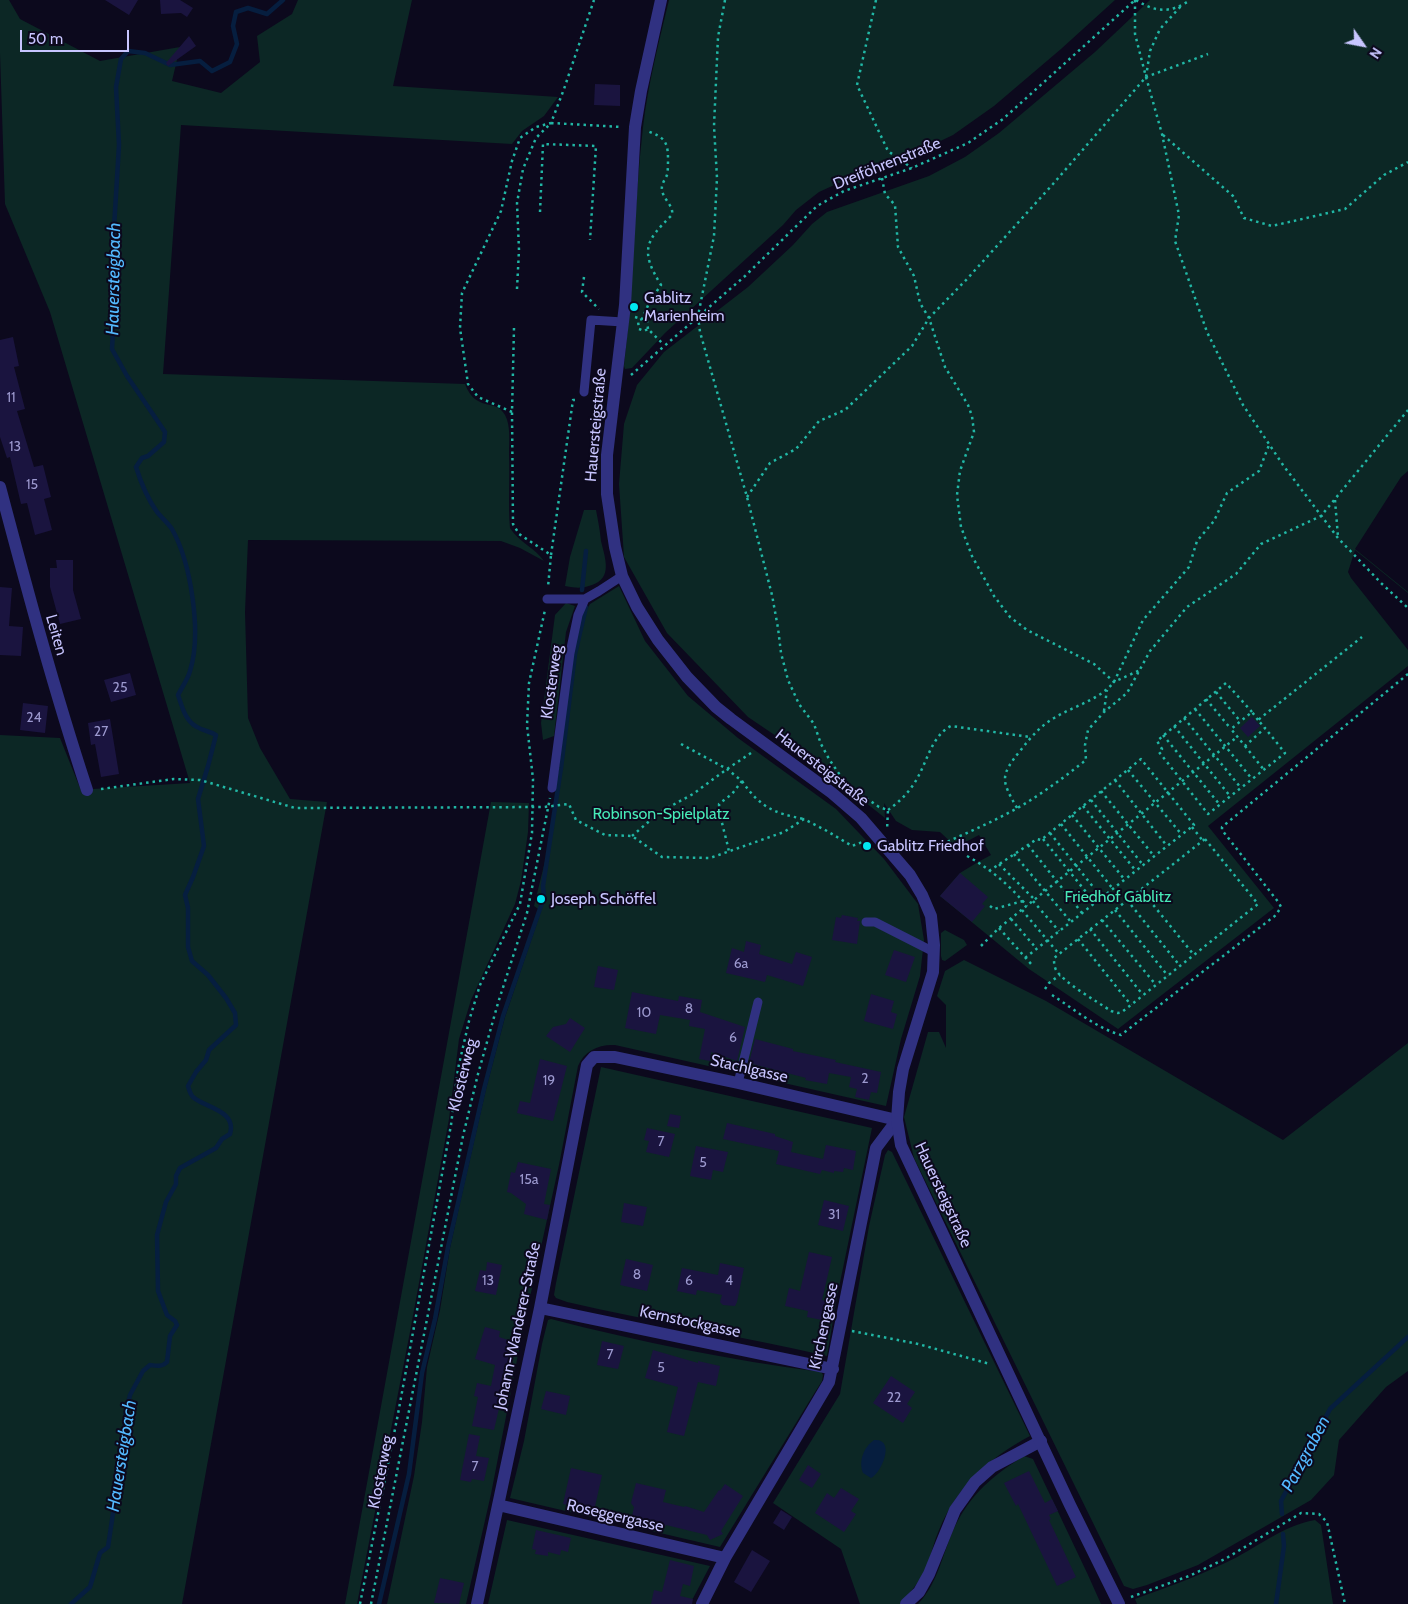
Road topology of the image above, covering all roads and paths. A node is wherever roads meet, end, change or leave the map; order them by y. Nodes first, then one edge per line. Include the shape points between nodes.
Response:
1 (594, 0) edge
2 (661, 0) edge
3 (726, 0) edge
4 (876, 0) edge
5 (1135, 0) edge
6 (1190, 0) edge
7 (1181, 6) junction
8 (1208, 54) dead end
9 (1146, 77) junction
10 (551, 123) junction
11 (635, 128) junction
12 (1162, 134) junction
13 (1408, 162) edge
14 (912, 168) junction
15 (882, 178) junction
16 (540, 212) dead end
17 (590, 240) dead end
18 (584, 278) dead end
19 (516, 289) dead end
20 (698, 316) junction
21 (642, 318) junction
22 (929, 318) junction
23 (623, 319) junction
24 (514, 328) dead end
25 (648, 329) junction
26 (664, 345) junction
27 (628, 378) dead end
28 (584, 392) joint
29 (1408, 410) edge
30 (512, 412) junction
31 (1269, 445) junction
32 (0, 487) edge
33 (746, 497) junction
34 (1335, 499) junction
35 (1321, 516) junction
36 (1338, 538) junction
37 (551, 555) junction
38 (622, 576) junction
39 (547, 599) junction
40 (585, 599) junction
41 (1408, 608) edge
42 (1362, 637) dead end
43 (1142, 669) junction
44 (1408, 674) edge
45 (1114, 682) junction
46 (1107, 690) junction
47 (1216, 692) junction
48 (1206, 699) junction
49 (1195, 708) junction
50 (1104, 712) junction
51 (1252, 712) junction
52 (1184, 718) junction
53 (1258, 720) junction
54 (1240, 721) junction
55 (1174, 726) junction
56 (1265, 728) junction
57 (1231, 729) junction
58 (1164, 735) junction
59 (1030, 737) junction
60 (1237, 737) junction
61 (681, 744) dead end
62 (765, 744) junction
63 (1225, 746) junction
64 (1245, 746) junction
65 (1214, 755) junction
66 (1204, 763) junction
67 (727, 769) junction
68 (1128, 770) junction
69 (1264, 770) junction
70 (1193, 772) junction
71 (1115, 780) junction
72 (1252, 780) junction
73 (742, 781) junction
74 (1181, 781) junction
75 (552, 788) joint
76 (1241, 788) junction
77 (86, 790) joint
78 (1102, 791) junction
79 (1168, 792) junction
80 (1230, 796) junction
81 (1091, 800) junction
82 (1155, 803) junction
83 (549, 805) junction
84 (1220, 805) junction
85 (1083, 806) junction
86 (532, 807) junction
87 (1017, 808) junction
88 (888, 810) junction
89 (1141, 814) junction
90 (1072, 815) junction
91 (804, 819) junction
92 (1062, 824) junction
93 (1128, 824) junction
94 (1192, 827) junction
95 (1050, 833) junction
96 (1117, 833) junction
97 (1182, 835) junction
98 (632, 836) junction
99 (878, 836) junction
100 (1043, 839) junction
101 (1110, 839) junction
102 (1203, 841) junction
103 (1028, 845) junction
104 (1167, 846) junction
105 (936, 847) dead end
106 (1099, 848) junction
107 (729, 852) junction
108 (1014, 854) junction
109 (967, 856) dead end
110 (1155, 856) junction
111 (1088, 857) junction
112 (1000, 864) junction
113 (1144, 865) junction
114 (1076, 866) junction
115 (989, 871) junction
116 (1136, 871) junction
117 (1069, 872) junction
118 (1124, 880) junction
119 (1057, 882) junction
120 (1113, 889) junction
121 (1140, 890) junction
122 (1046, 891) junction
123 (1102, 898) junction
124 (1034, 900) junction
125 (1127, 900) junction
126 (1023, 901) junction
127 (1095, 903) junction
128 (990, 906) dead end
129 (1027, 906) junction
130 (1022, 910) junction
131 (1115, 910) junction
132 (1082, 913) junction
133 (1011, 919) junction
134 (1102, 920) junction
135 (866, 922) dead end
136 (1071, 922) junction
137 (999, 928) junction
138 (1090, 930) junction
139 (1059, 931) junction
140 (1078, 939) junction
141 (1048, 940) junction
142 (981, 946) dead end
143 (1036, 949) junction
144 (934, 952) junction
145 (1059, 954) junction
146 (1194, 956) junction
147 (1025, 958) junction
148 (1032, 965) dead end
149 (1180, 966) junction
150 (1060, 975) junction
151 (1168, 976) junction
152 (1156, 985) junction
153 (1045, 989) dead end
154 (1052, 994) dead end
155 (1144, 995) junction
156 (758, 1002) dead end
157 (1131, 1005) junction
158 (594, 1057) joint
159 (738, 1083) junction
160 (896, 1120) junction
161 (540, 1308) junction
162 (841, 1329) junction
163 (833, 1368) junction
164 (1007, 1369) junction
165 (1042, 1441) junction
166 (498, 1505) junction
167 (725, 1558) junction
168 (710, 1588) junction
169 (1118, 1603) edge
170 (360, 1604) edge
171 (371, 1604) edge
172 (477, 1604) edge
173 (702, 1604) edge
174 (713, 1604) edge
175 (906, 1604) edge
176 (1345, 1604) edge

1 - 10 path
2 - 11 street, Hauersteigstraße
3 - 20 path via 718,37 714,236
4 - 14 path via 857,85 888,151
5 - 7 path via 1158,10
5 - 9 path via 1135,34
5 - 14 path, Dreiföhrenstraße via 1003,119 968,143
6 - 7 path
7 - 9 path via 1160,28 1150,51
8 - 9 path
9 - 12 path
9 - 22 path
10 - 11 path
10 - 19 path via 536,138 523,169 517,203 519,250
10 - 30 path via 536,127 520,138 501,211 462,292 460,328 468,384 478,397
11 - 21 path via 659,136 666,142 668,169 662,191 673,210 650,242 650,264 661,285
11 - 23 street, Hauersteigstraße
12 - 13 path via 1232,196 1244,218 1272,226 1345,209 1384,174
12 - 31 path via 1178,215 1175,240 1207,332 1243,405
14 - 15 path, Dreiföhrenstraße
15 - 20 path, Dreiföhrenstraße via 844,191 817,206 745,276
15 - 22 path via 885,194 895,205 898,247 914,276 920,303
16 - 17 path via 543,144 596,146
18 - 23 path via 582,292 602,313
20 - 26 path, Dreiföhrenstraße
20 - 33 path
21 - 25 path via 647,321
21 - 25 path via 638,321 640,329
22 - 33 path via 912,346 846,410 819,420 796,449 770,463
22 - 45 path via 944,366 972,416 974,432 960,471 957,495 961,527 972,556 1010,617 1028,630 1094,664
23 - 28 lane via 591,320
23 - 38 street, Hauersteigstraße via 607,476 611,527
24 - 30 path
25 - 26 path
26 - 27 path, Dreiföhrenstraße
28 - 37 path via 582,400 573,400
29 - 34 path
30 - 37 path via 513,524 519,534
31 - 35 path
31 - 45 path via 1258,471 1227,493 1214,521 1197,541 1189,568 1143,620
32 - 77 street, Leiten via 30,603
33 - 88 path via 772,595 788,680 799,704 814,724 829,759 846,784
34 - 35 path
34 - 36 path
35 - 36 path
35 - 43 path via 1261,544 1236,574 1187,607 1150,651
36 - 41 path
37 - 39 path
38 - 40 lane
38 - 62 street, Hauersteigstraße via 637,607 687,677 716,707
39 - 40 lane
39 - 86 path via 529,684 527,724 533,778
40 - 75 lane, Klosterweg via 570,653
42 - 53 path
43 - 45 path
43 - 50 path via 1127,693
44 - 154 path via 1222,827 1279,903 1281,907 1276,915 1121,1035 1103,1028
45 - 46 path
46 - 50 path
46 - 59 path via 1058,715
47 - 48 path
47 - 51 path via 1226,683
47 - 54 path
48 - 49 path
48 - 57 path
49 - 52 path
49 - 63 path
50 - 87 path via 1088,730 1084,745 1086,760
51 - 53 path
51 - 54 path
52 - 55 path
52 - 65 path
53 - 56 path
54 - 57 path
55 - 58 path
55 - 66 path
56 - 64 path
56 - 69 path via 1285,752
57 - 60 path
58 - 70 path
58 - 74 path via 1156,741 1162,749 1159,752
59 - 87 path via 1007,768 1004,778
59 - 88 path via 952,726 944,730 918,777 901,801
60 - 63 path
60 - 64 path
61 - 67 path
62 - 67 path
62 - 99 street, Hauersteigstraße via 832,793
63 - 65 path
63 - 72 path
64 - 69 path
65 - 66 path
65 - 76 path
66 - 70 path
66 - 80 path
67 - 73 path
67 - 98 path via 693,794 660,812
68 - 71 path
68 - 79 path via 1141,759
68 - 82 path
69 - 72 path
70 - 74 path
70 - 84 path
71 - 78 path
71 - 89 path
72 - 76 path
73 - 91 path via 751,794 770,810
73 - 107 path via 719,804
74 - 79 path
74 - 84 path via 1208,814
75 - 83 path, Klosterweg
76 - 80 path
77 - 86 path via 174,779 200,780 295,808
78 - 81 path
78 - 93 path
79 - 82 path
79 - 94 path via 1194,825
80 - 84 path
81 - 85 path
81 - 96 path
82 - 89 path
82 - 97 path
83 - 86 path
83 - 98 path via 569,804 576,820 605,835
83 - 171 path, Klosterweg via 527,913 498,1003 463,1136
85 - 90 path
85 - 101 path
86 - 170 path via 532,833 520,904 480,985 458,1069 450,1135
87 - 105 path
88 - 99 path via 889,829
89 - 93 path
89 - 104 path
90 - 92 path
90 - 106 path
91 - 99 path via 852,846
91 - 107 path via 784,832
92 - 95 path
92 - 111 path
93 - 96 path
93 - 110 path
94 - 97 path
94 - 102 path
95 - 100 path
95 - 114 path
96 - 101 path
96 - 113 path
97 - 104 path
98 - 107 path via 662,857 701,859
99 - 144 street, Hauersteigstraße via 910,875 926,903 933,924
100 - 103 path
100 - 117 path
101 - 106 path
101 - 116 path
102 - 121 path
102 - 146 path via 1205,839 1258,904
103 - 108 path
103 - 119 path
104 - 110 path
106 - 111 path
106 - 118 path
108 - 112 path
108 - 122 path
109 - 115 path
110 - 113 path
111 - 114 path
111 - 120 path
112 - 115 path
112 - 124 path
113 - 116 path
114 - 117 path
114 - 123 path
115 - 126 path
116 - 118 path
117 - 119 path
117 - 127 path
118 - 120 path
119 - 122 path
119 - 132 path
120 - 123 path
121 - 125 path
121 - 146 path
122 - 124 path
122 - 136 path
123 - 127 path
124 - 129 path
124 - 139 path
125 - 131 path
125 - 149 path
126 - 128 path via 994,910
126 - 129 path
127 - 132 path
129 - 130 path
130 - 133 path
130 - 141 path
131 - 134 path
131 - 151 path
132 - 136 path
133 - 137 path
133 - 143 path
134 - 138 path
134 - 152 path
135 - 144 lane via 875,922
136 - 139 path
137 - 142 path
137 - 147 path
138 - 140 path
138 - 155 path
139 - 141 path
140 - 145 path
140 - 157 path
141 - 143 path
141 - 145 path
143 - 147 path
144 - 160 street, Hauersteigstraße via 933,972 903,1070
145 - 150 path via 1054,958 1054,964
146 - 149 path
147 - 148 path
149 - 151 path
150 - 153 path
150 - 157 path via 1111,1011 1118,1013
151 - 152 path
152 - 155 path
155 - 157 path
156 - 159 lane
158 - 159 street, Stachlgasse via 615,1056
158 - 161 street, Johann-Wanderer-Straße via 587,1065
159 - 160 street, Stachlgasse
160 - 162 street, Kirchengasse via 876,1148
160 - 164 street, Hauersteigstraße via 905,1156
161 - 163 street, Kernstockgasse
161 - 166 street, Johann-Wanderer-Straße
162 - 163 street, Kirchengasse
162 - 164 path via 918,1344
163 - 167 street, Kirchengasse via 829,1382
164 - 165 street, Hauersteigstraße
165 - 169 street, Hauersteigstraße
165 - 175 street via 992,1467 975,1482 955,1510 926,1580
166 - 167 street, Roseggergasse
166 - 172 street, Johann-Wanderer-Straße
167 - 168 street, Kirchengasse
168 - 173 street, Kirchengasse
168 - 174 street
169 - 176 path via 1225,1560 1301,1513 1319,1514 1327,1522

